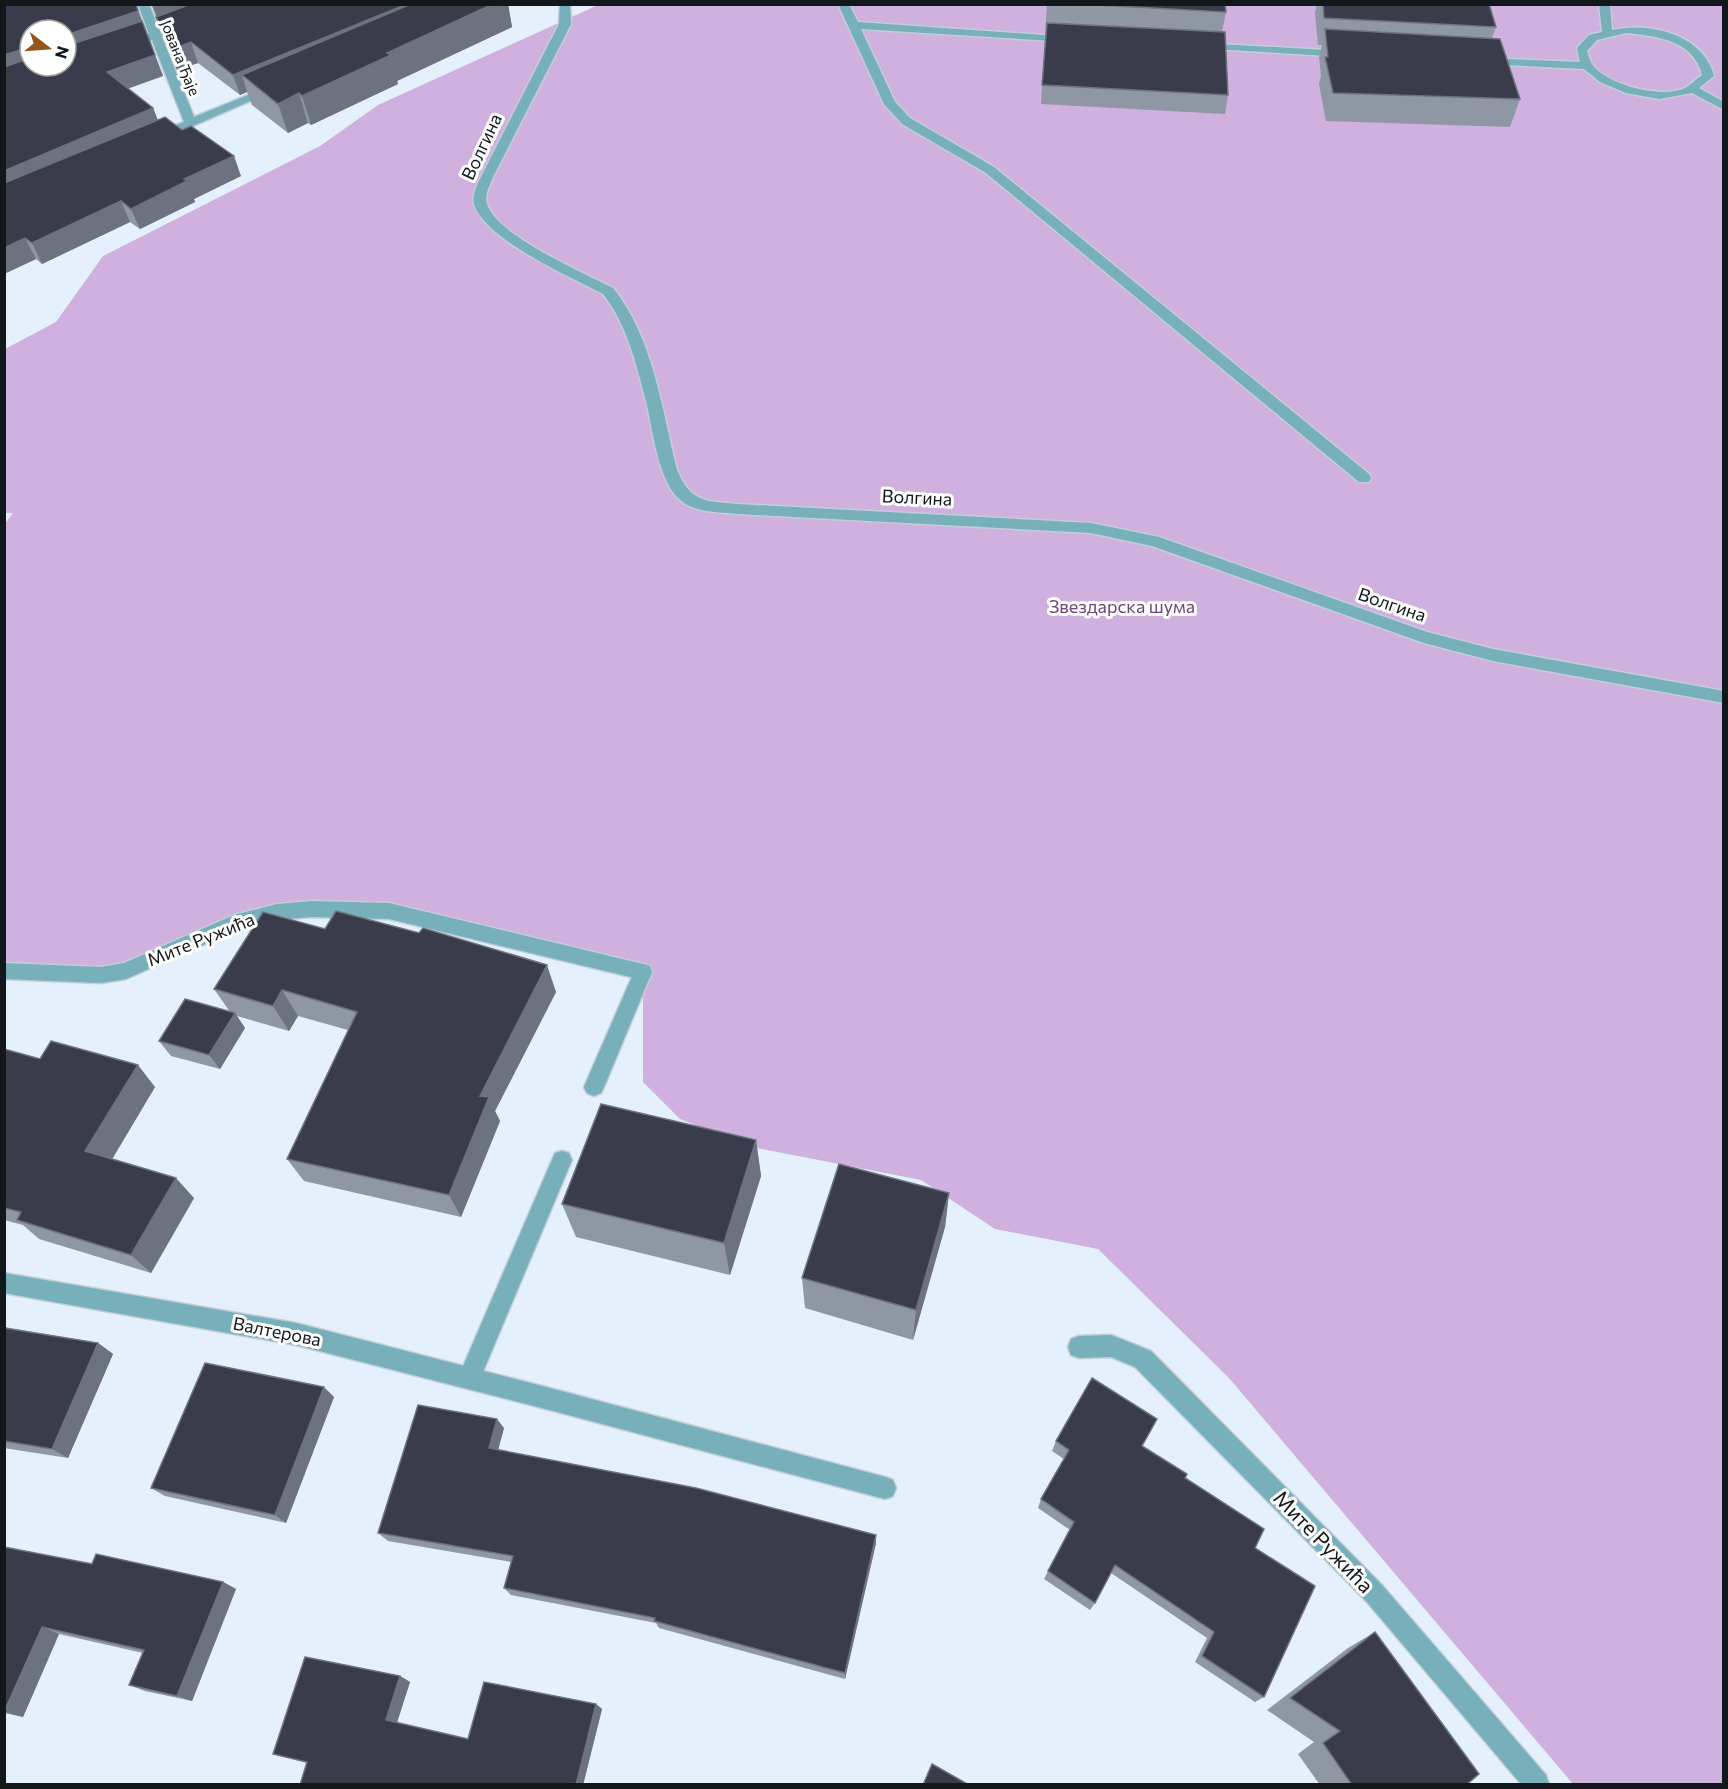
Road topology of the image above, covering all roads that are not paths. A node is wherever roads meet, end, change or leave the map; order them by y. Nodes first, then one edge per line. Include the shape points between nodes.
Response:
1 (143, 4) edge
2 (565, 4) edge
3 (843, 4) edge
4 (1604, 4) edge
5 (195, 22) edge
6 (854, 25) junction
7 (1606, 32) junction
8 (154, 36) junction
9 (1082, 40) edge
10 (1188, 45) edge
11 (110, 50) edge
12 (1352, 54) edge
13 (1470, 60) edge
14 (1585, 66) junction
15 (287, 83) edge
16 (1693, 89) junction
17 (1724, 107) edge
18 (190, 123) junction
19 (147, 142) edge
20 (1364, 478) dead end
21 (1724, 696) edge
22 (4, 971) edge
23 (594, 1087) dead end
24 (562, 1160) dead end
25 (4, 1283) edge
26 (1079, 1347) dead end
27 (469, 1378) junction
28 (885, 1488) dead end
29 (1537, 1785) edge

1 - 8 street, Јована Ђаје
2 - 21 street, Волгина via 565,24 486,177 481,204 495,224 515,240 616,298 631,329 670,470 683,497 738,509 1117,532 1154,541 1424,637 1493,655
3 - 6 street
4 - 7 street
5 - 8 street
6 - 9 street
6 - 20 street via 890,104 906,121 990,170
7 - 14 street via 1583,45 1580,55
7 - 16 street via 1647,31 1686,44 1707,65 1708,76
8 - 11 street
8 - 18 street, Јована Ђаје
10 - 12 street
13 - 14 street
14 - 16 street via 1603,80 1629,91 1669,95
15 - 18 street
16 - 17 street
18 - 19 street
22 - 23 street, Мите Ружића via 101,975 126,970 234,922 277,912 389,911 643,972
24 - 27 street
25 - 27 street, Валтерова via 296,1334
26 - 29 street, Мите Ружића via 1111,1346 1143,1359 1374,1593
27 - 28 street, Валтерова

